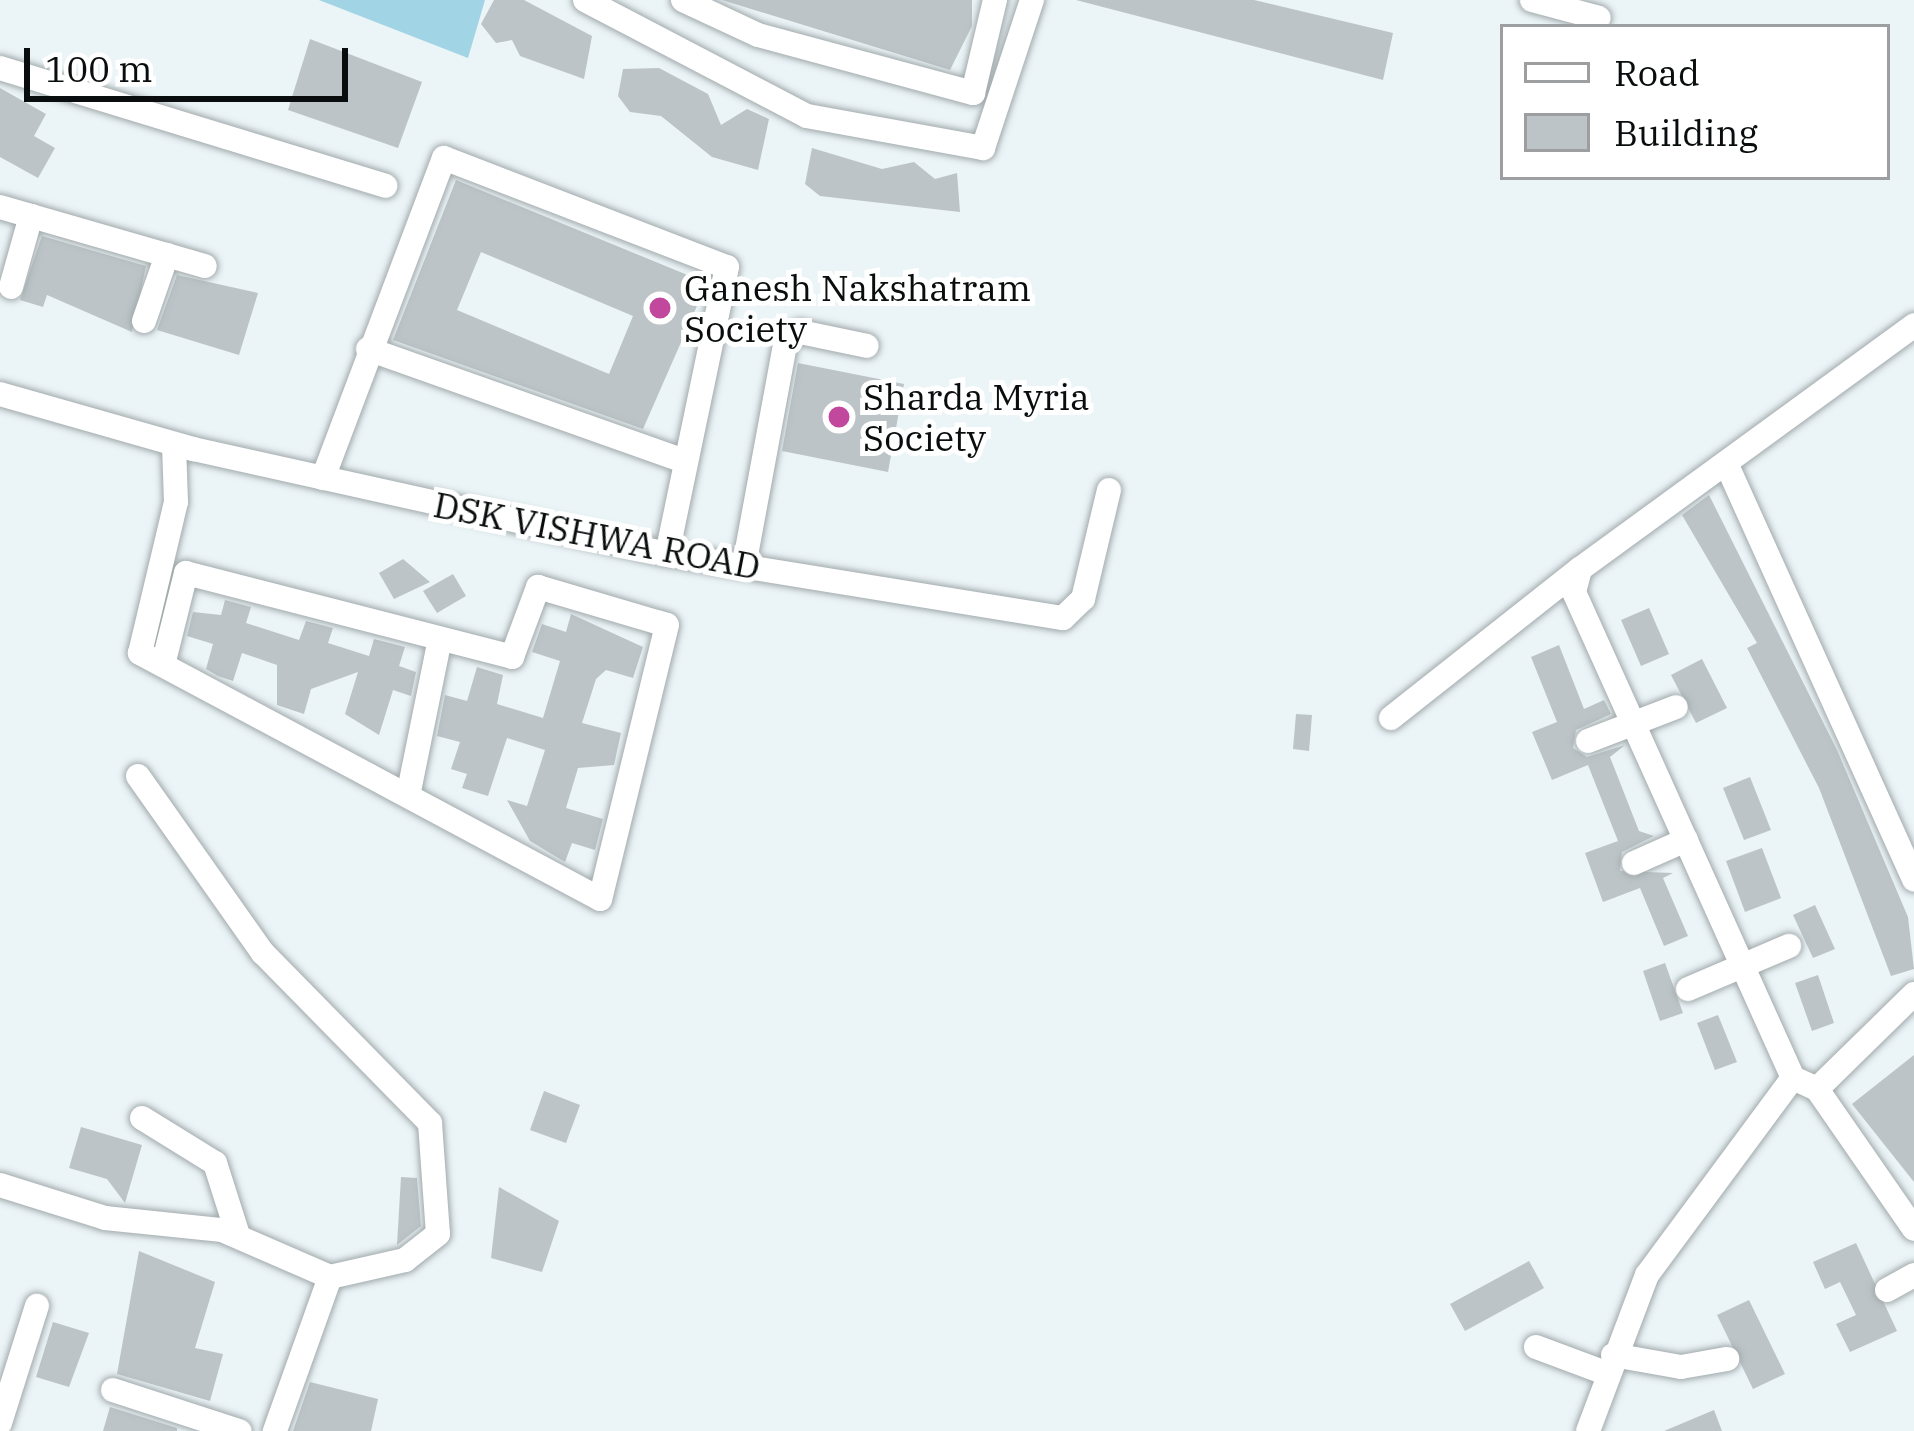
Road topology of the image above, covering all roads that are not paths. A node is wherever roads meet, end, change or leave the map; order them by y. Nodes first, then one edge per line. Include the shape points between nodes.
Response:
1 (585, 0) edge
2 (683, 0) edge
3 (995, 0) edge
4 (1032, 0) edge
5 (1532, 0) edge
6 (1599, 18) dead end
7 (0, 68) edge
8 (385, 185) dead end
9 (0, 207) edge
10 (31, 216) junction
11 (166, 255) junction
12 (205, 266) dead end
13 (11, 287) dead end
14 (144, 321) dead end
15 (1910, 337) edge
16 (867, 346) dead end
17 (368, 349) junction
18 (0, 394) edge
19 (174, 445) junction
20 (684, 460) junction
21 (1726, 463) junction
22 (323, 478) junction
23 (1108, 490) dead end
24 (667, 554) junction
25 (744, 566) junction
26 (1580, 569) junction
27 (440, 639) junction
28 (163, 664) junction
29 (1676, 707) dead end
30 (1391, 718) dead end
31 (1633, 723) junction
32 (1588, 741) dead end
33 (138, 776) dead end
34 (409, 791) junction
35 (1686, 840) junction
36 (1634, 862) dead end
37 (1914, 880) edge
38 (1789, 946) dead end
39 (1744, 969) junction
40 (1688, 989) dead end
41 (1914, 994) edge
42 (1805, 1083) junction
43 (142, 1118) dead end
44 (0, 1185) edge
45 (1914, 1229) edge
46 (238, 1235) junction
47 (1914, 1275) edge
48 (330, 1277) junction
49 (1888, 1289) dead end
50 (37, 1306) dead end
51 (1537, 1347) dead end
52 (1727, 1359) dead end
53 (1609, 1364) junction
54 (113, 1390) dead end
55 (0, 1423) edge
56 (238, 1431) edge
57 (275, 1431) edge
58 (1588, 1431) edge

1 - 4 street via 807,116 983,148
2 - 3 street via 758,34 973,94
5 - 6 street
7 - 8 street
9 - 10 street
10 - 11 street
10 - 13 street
11 - 12 street
11 - 14 street
15 - 21 street
16 - 25 street via 800,332 786,340
17 - 20 street
17 - 20 street via 444,158 727,267
17 - 22 street
18 - 19 street, DSK VISHWA ROAD
19 - 22 street, DSK VISHWA ROAD
19 - 28 street via 176,502 140,653
20 - 24 street
21 - 26 street
21 - 37 street
22 - 24 street, DSK VISHWA ROAD
23 - 25 street, DSK VISHWA ROAD via 1083,599 1063,618
24 - 25 street, DSK VISHWA ROAD
26 - 30 street
26 - 31 street via 1574,592
27 - 28 street via 186,573
27 - 34 street
27 - 34 street via 512,657 538,587 668,625 600,898
28 - 34 street
29 - 31 street
31 - 32 street
31 - 35 street
33 - 48 street via 263,953 430,1123 438,1234 405,1260
35 - 36 street
35 - 39 street
38 - 39 street
39 - 40 street
39 - 42 street
41 - 42 street
42 - 45 street
42 - 53 street via 1676,1227
43 - 46 street via 215,1163
44 - 46 street via 105,1218
46 - 48 street
47 - 49 street
48 - 57 street
50 - 55 street
51 - 53 street
52 - 53 street via 1681,1367
53 - 58 street
54 - 56 street

